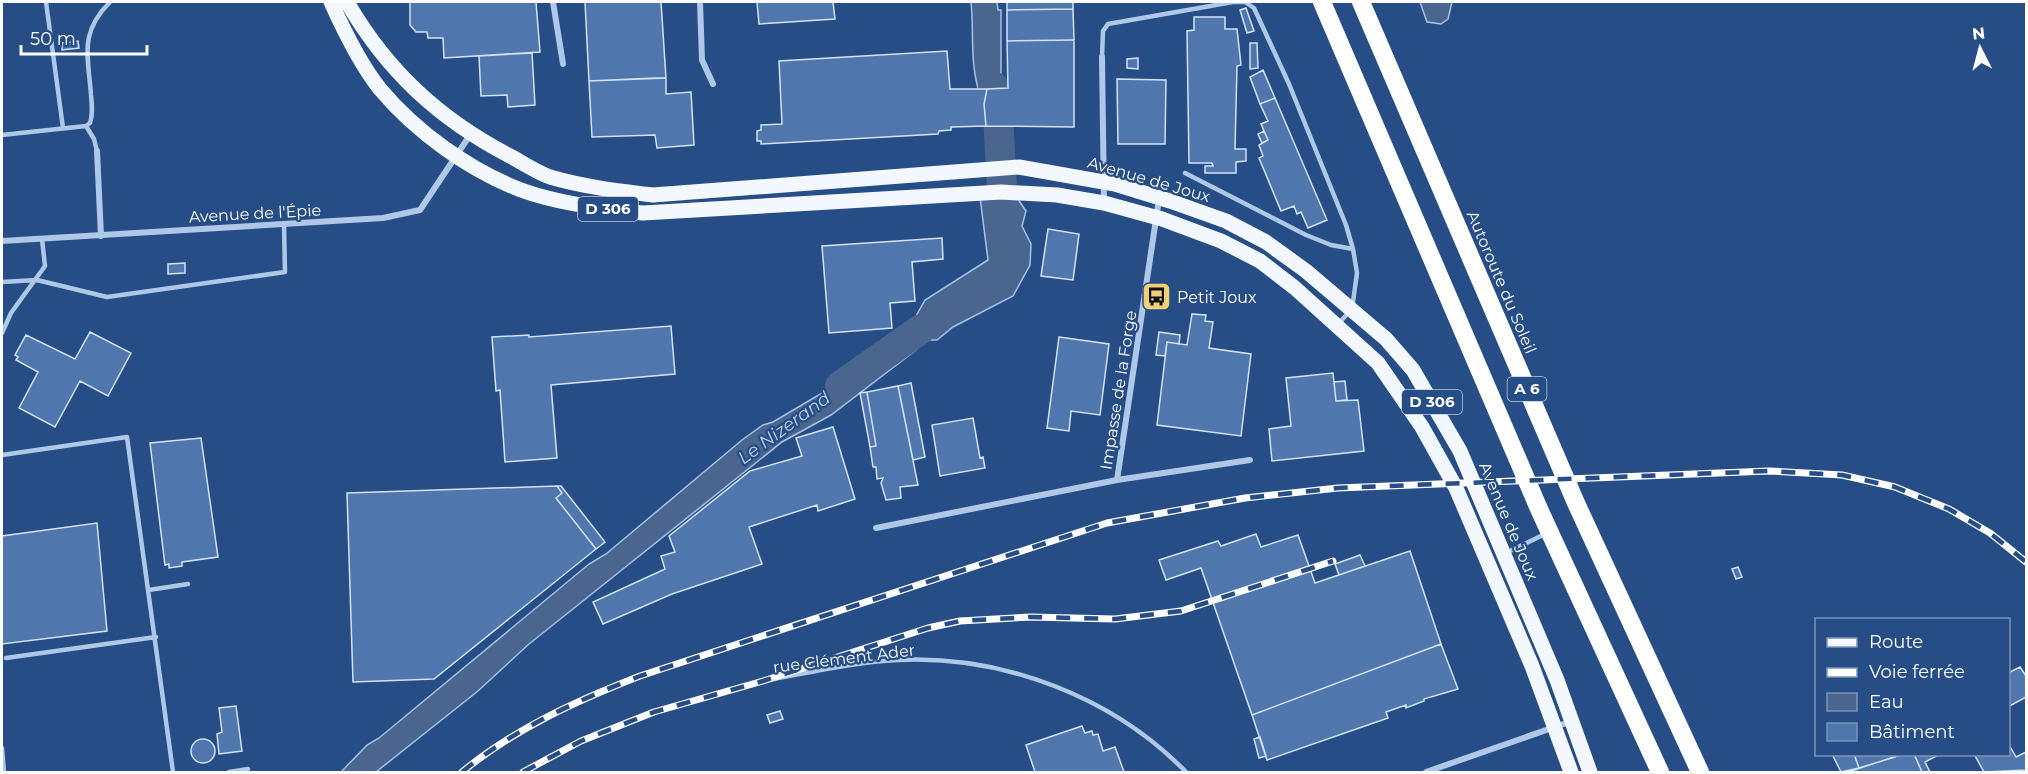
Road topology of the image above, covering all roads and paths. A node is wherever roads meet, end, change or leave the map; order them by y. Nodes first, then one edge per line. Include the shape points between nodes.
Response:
1 (46, 2) edge
2 (110, 2) edge
3 (331, 2) edge
4 (347, 2) edge
5 (554, 2) edge
6 (700, 2) edge
7 (1322, 2) edge
8 (1361, 2) edge
9 (1102, 57) joint
10 (563, 64) dead end
11 (713, 84) dead end
12 (86, 126) junction
13 (63, 128) junction
14 (2, 135) edge
15 (470, 135) junction
16 (97, 151) joint
17 (458, 157) junction
18 (1185, 172) dead end
19 (1104, 182) junction
20 (1159, 198) junction
21 (1104, 203) junction
22 (1157, 218) junction
23 (284, 225) junction
24 (101, 236) junction
25 (42, 239) junction
26 (2, 241) edge
27 (1353, 249) junction
28 (37, 280) junction
29 (2, 282) edge
30 (1352, 309) junction
31 (1337, 325) junction
32 (2, 333) edge
33 (2, 455) edge
34 (1250, 460) dead end
35 (1118, 480) junction
36 (876, 528) dead end
37 (1550, 532) junction
38 (1503, 554) junction
39 (188, 584) dead end
40 (149, 590) junction
41 (156, 637) junction
42 (6, 658) dead end
43 (763, 681) dead end
44 (1573, 720) junction
45 (1556, 728) junction
46 (2, 748) edge
47 (248, 769) dead end
48 (4, 772) edge
49 (173, 772) edge
50 (229, 772) edge
51 (1186, 772) edge
52 (1426, 772) edge
53 (1571, 772) edge
54 (1590, 772) edge
55 (1660, 772) edge
56 (1700, 772) edge

1 - 13 lane
2 - 12 lane via 92,24 87,41 93,110
3 - 17 main road, D 306 via 380,89 411,121
4 - 15 main road, Avenue de Joux / D 306 via 389,63 429,103
5 - 10 street
6 - 11 street via 702,60
7 - 37 highway, A 6
8 - 56 highway, Autoroute du Soleil / A 6 via 1576,503
9 - 19 street
9 - 27 lane via 1102,31 1108,24 1233,2 1245,2 1254,8 1289,84
12 - 13 lane
12 - 16 lane
13 - 14 lane
15 - 17 street, Avenue de l'Épie
15 - 19 main road, Avenue de Joux / D 306 via 548,176 605,190 654,195 1019,167
16 - 24 street
17 - 21 main road, D 306 via 522,190 590,207 643,213 971,194 1058,195
17 - 23 street, Avenue de l'Épie via 420,210 383,218
18 - 27 lane via 1306,235
19 - 20 main road, Avenue de Joux / D 306
19 - 21 street
20 - 22 street, Impasse de la Forge
20 - 30 main road, Avenue de Joux / D 306 via 1226,221 1266,242
21 - 22 main road, D 306
22 - 31 main road, D 306 via 1221,241 1260,261
22 - 35 street, Impasse de la Forge
23 - 24 street, Avenue de l'Épie
23 - 28 lane via 285,272 107,297
24 - 25 street, Avenue de l'Épie
25 - 26 street, Avenue de l'Épie
25 - 28 lane via 45,266
27 - 30 lane via 1357,273
28 - 29 lane
28 - 32 lane via 11,313
30 - 31 lane
30 - 38 main road, Avenue de Joux / D 306 via 1413,370 1460,451
31 - 45 main road, D 306 via 1378,363 1422,427 1456,488
33 - 40 lane via 127,437
34 - 35 street, Impasse de la Forge
35 - 36 street, Impasse de la Forge
37 - 38 lane
37 - 55 highway, A 6
38 - 44 main road, Avenue de Joux / D 306
39 - 40 lane
40 - 41 lane
41 - 42 lane
41 - 49 lane
43 - 51 lane, rue Clément Ader via 897,660 980,666 1029,678 1098,705 1134,727
44 - 45 street
44 - 54 main road, Avenue de Joux / D 306
45 - 52 street
45 - 53 main road, D 306
46 - 48 lane
47 - 50 lane

